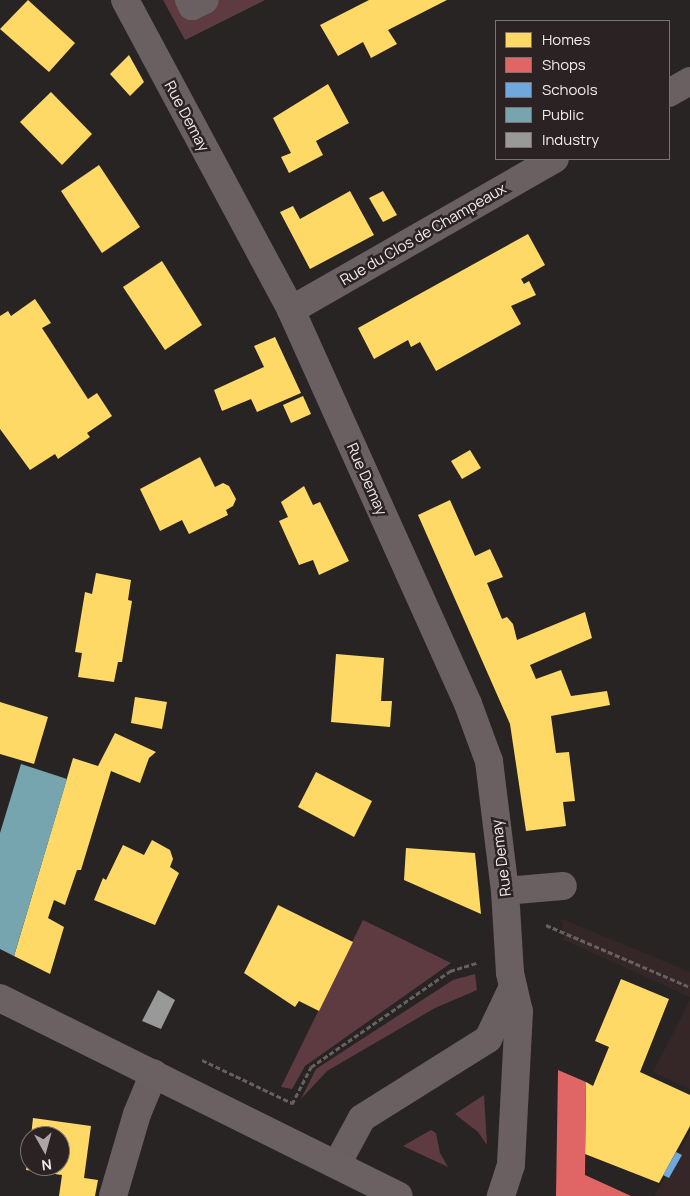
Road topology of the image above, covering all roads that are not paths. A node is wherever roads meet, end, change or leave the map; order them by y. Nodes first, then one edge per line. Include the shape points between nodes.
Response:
1 (125, 0) edge
2 (189, 0) edge
3 (205, 0) edge
4 (690, 81) edge
5 (670, 93) edge
6 (553, 160) edge
7 (291, 310) junction
8 (563, 886) dead end
9 (505, 891) junction
10 (512, 989) junction
11 (0, 998) edge
12 (477, 1049) junction
13 (154, 1074) junction
14 (516, 1094) junction
15 (337, 1164) junction
16 (113, 1196) edge
17 (398, 1196) edge
18 (501, 1196) edge

1 - 7 street, Rue Demay
2 - 3 street via 192,6
4 - 5 street
6 - 7 street, Rue du Clos de Champeaux
7 - 9 street, Rue Demay via 468,704 489,761
8 - 9 street
9 - 10 street, Rue Demay
10 - 12 street via 494,1031
10 - 14 street, Rue Demay via 518,1011
11 - 13 main road
12 - 14 street, Rue Demay via 486,1051 505,1070
12 - 15 street via 362,1118
13 - 15 main road
13 - 16 street via 137,1114
14 - 18 street, Rue Demay via 510,1165
15 - 17 main road

